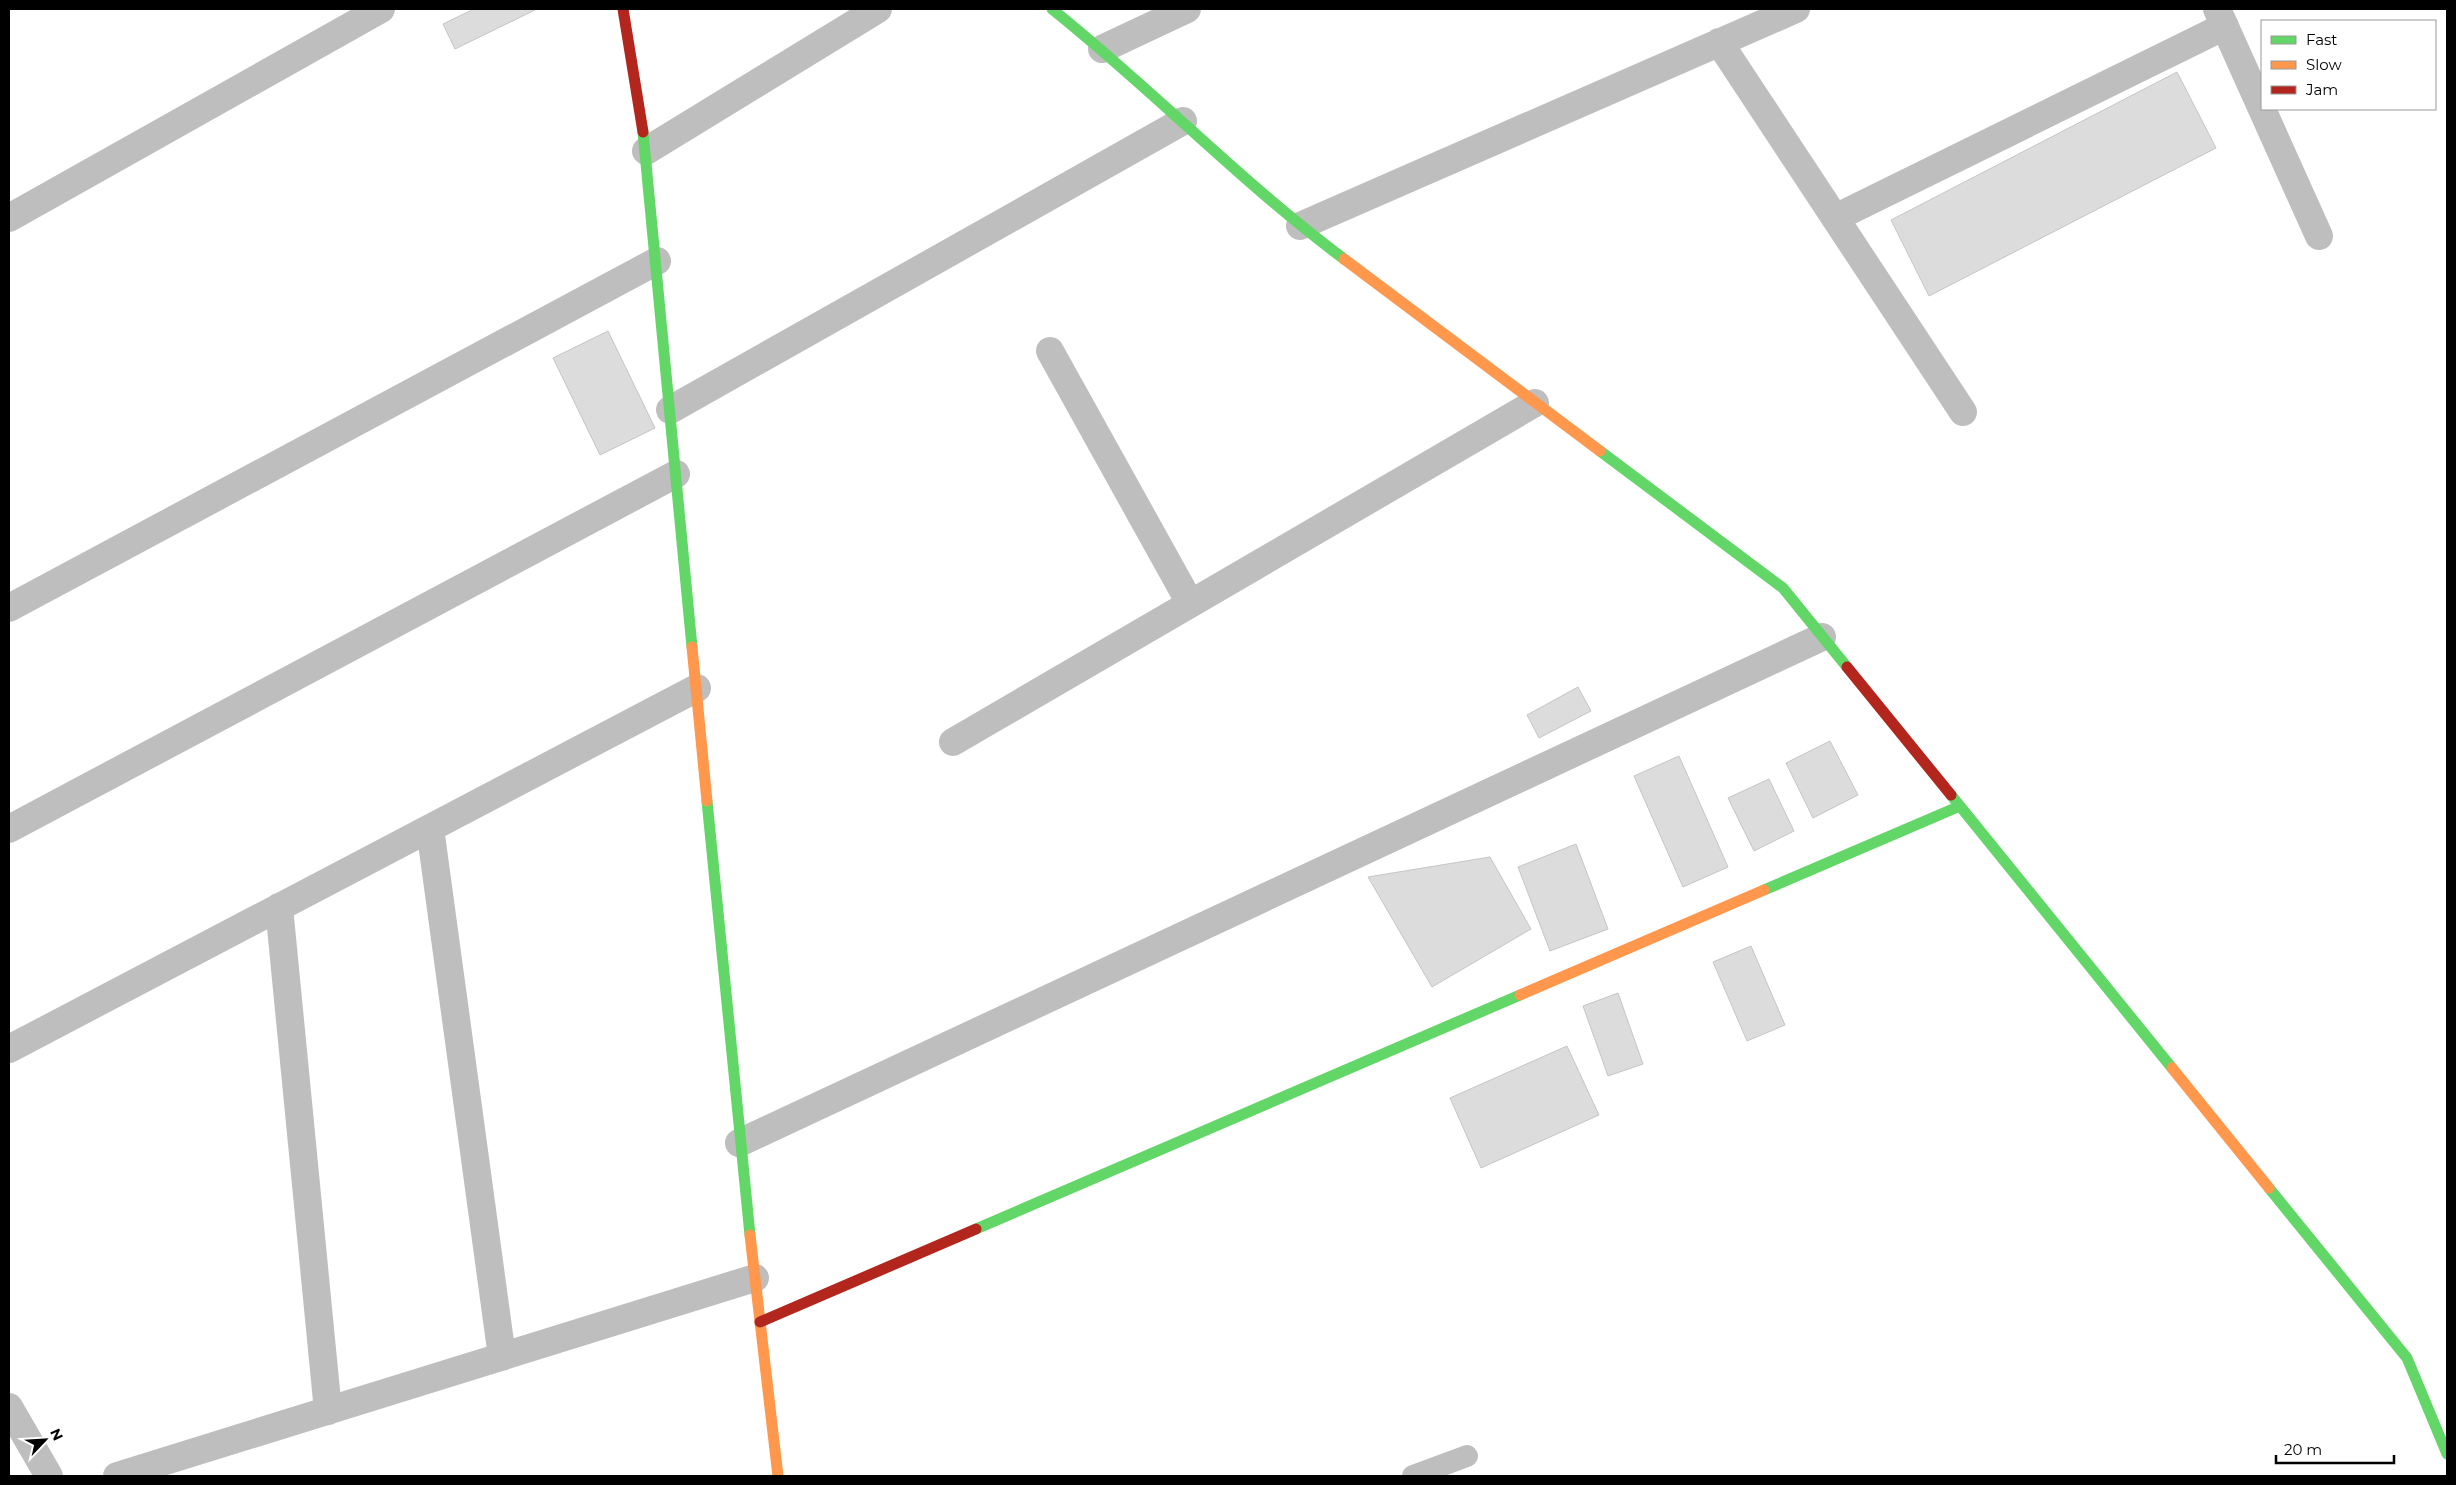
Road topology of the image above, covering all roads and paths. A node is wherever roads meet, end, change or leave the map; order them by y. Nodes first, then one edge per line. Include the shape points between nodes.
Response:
1 (382, 9) edge
2 (623, 9) edge
3 (878, 9) edge
4 (1052, 9) edge
5 (1187, 9) edge
6 (1796, 9) edge
7 (2221, 18) edge
8 (1720, 42) junction
9 (1102, 49) junction
10 (2261, 107) edge
11 (2262, 110) edge
12 (1183, 121) junction
13 (646, 151) junction
14 (9, 218) edge
15 (1835, 218) junction
16 (1300, 226) junction
17 (2319, 236) dead end
18 (657, 261) junction
19 (1050, 351) dead end
20 (1535, 403) junction
21 (670, 410) junction
22 (1963, 412) dead end
23 (676, 474) junction
24 (1190, 603) junction
25 (9, 608) edge
26 (1822, 637) junction
27 (697, 688) junction
28 (953, 742) dead end
29 (1960, 806) junction
30 (9, 828) edge
31 (430, 828) junction
32 (279, 907) junction
33 (9, 1049) edge
34 (739, 1143) junction
35 (755, 1278) junction
36 (760, 1322) junction
37 (502, 1357) junction
38 (9, 1407) edge
39 (328, 1410) junction
40 (2444, 1438) edge
41 (1467, 1456) dead end
42 (50, 1476) edge
43 (117, 1476) edge
44 (778, 1476) edge
45 (1413, 1476) edge

1 - 14 street
2 - 13 street
3 - 13 street
4 - 9 street
5 - 9 street
6 - 8 street
7 - 10 street
7 - 15 street
8 - 15 street
8 - 16 street
9 - 12 street
11 - 17 street
12 - 16 street
12 - 21 street
13 - 18 street
15 - 22 street
16 - 20 street
18 - 21 street
18 - 25 street
19 - 24 street
20 - 24 street
20 - 26 street via 1783,588
21 - 23 street
23 - 27 street
23 - 30 street
24 - 28 street
26 - 29 street
26 - 34 street
27 - 31 street
27 - 34 street
29 - 36 street
29 - 40 street via 2408,1358
31 - 32 street
31 - 37 street
32 - 33 street
32 - 39 street
34 - 35 street
35 - 36 street
35 - 37 street
36 - 44 street
37 - 39 street
38 - 42 street
39 - 43 street
41 - 45 lane

